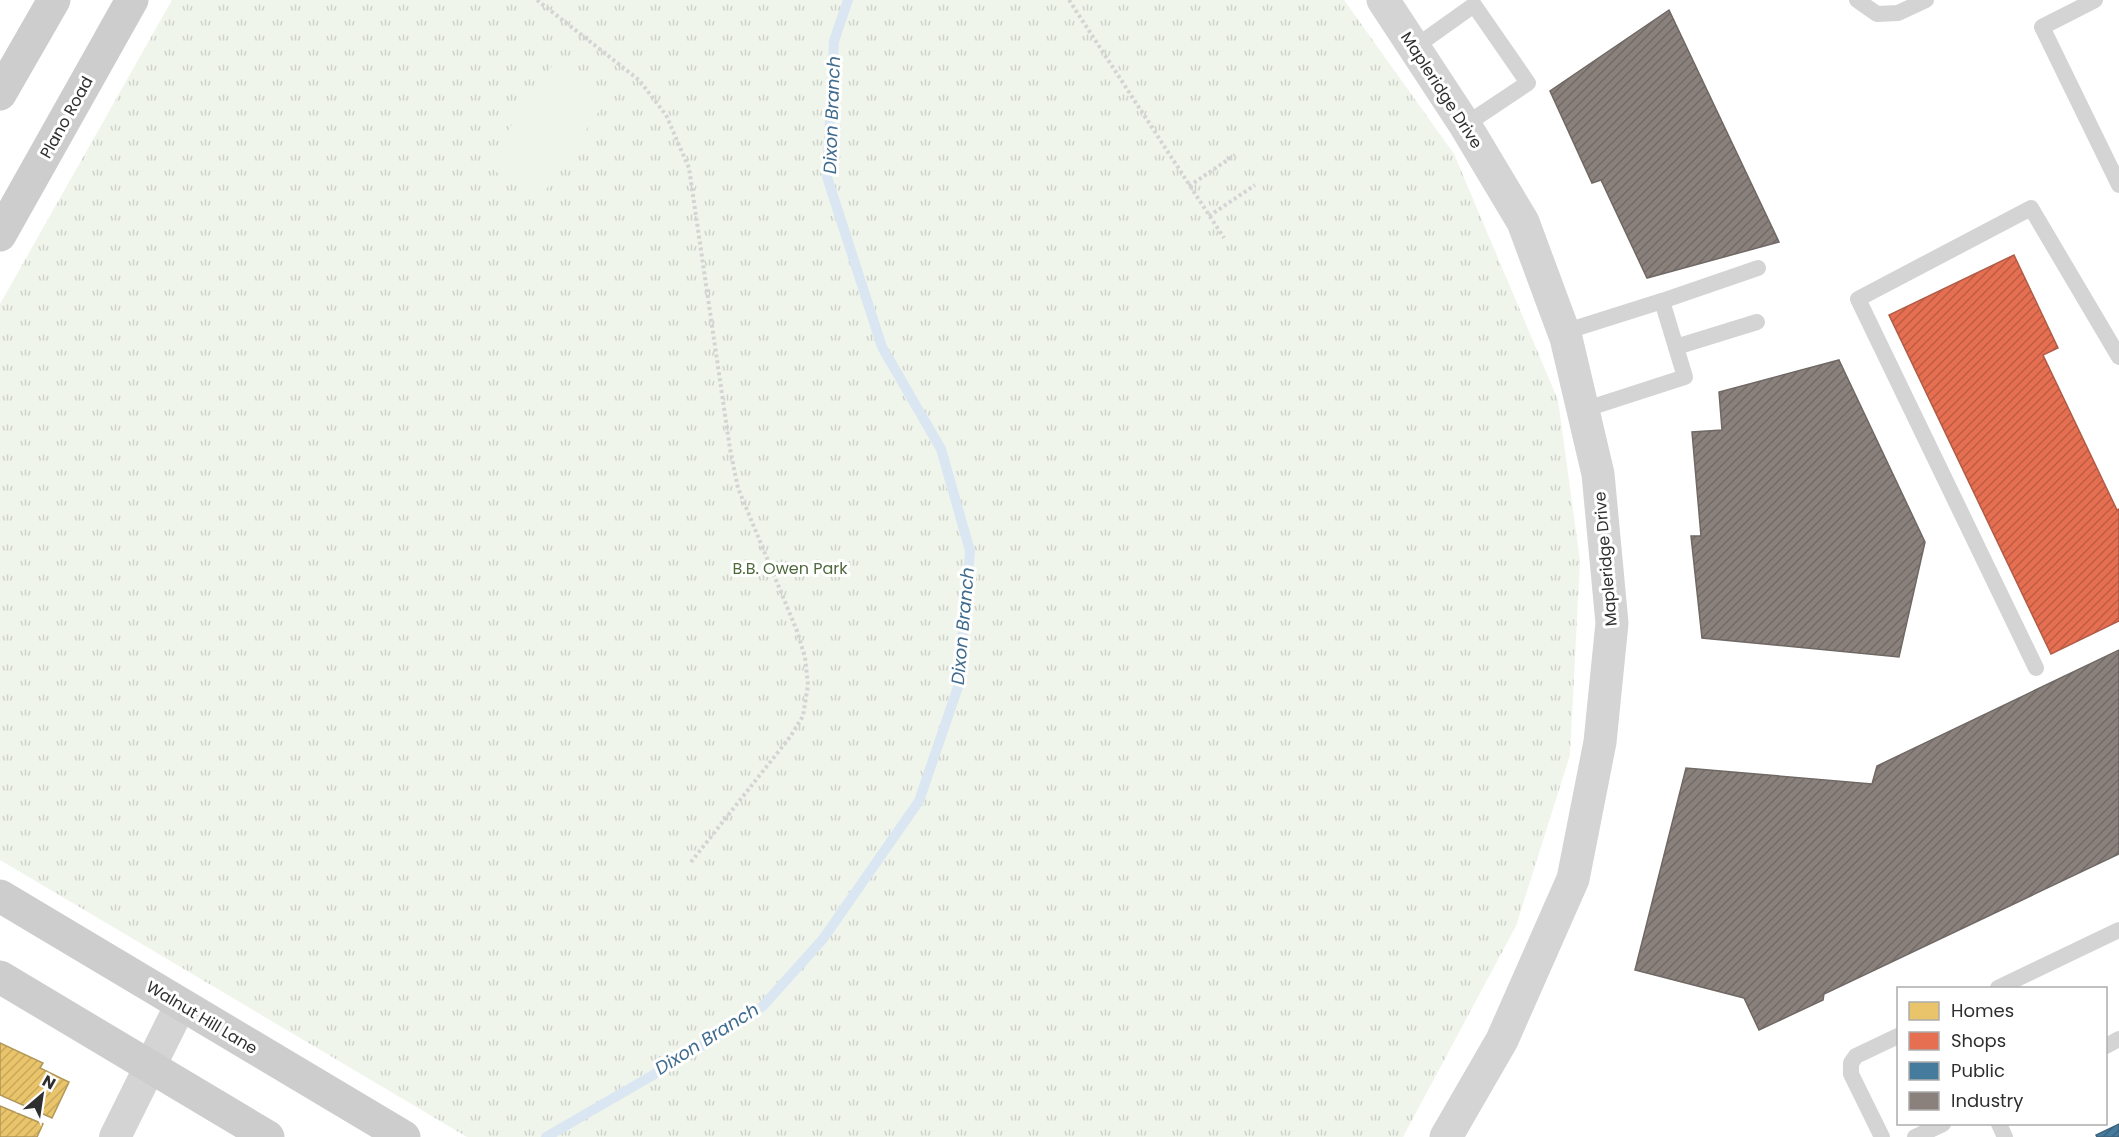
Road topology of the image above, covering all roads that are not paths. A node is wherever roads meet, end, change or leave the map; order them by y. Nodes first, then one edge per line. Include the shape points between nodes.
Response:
1 (54, 0) edge
2 (132, 0) edge
3 (1383, 0) edge
4 (1857, 0) edge
5 (1926, 0) edge
6 (2095, 0) edge
7 (1415, 46) junction
8 (0, 94) edge
9 (1465, 125) junction
10 (2119, 185) edge
11 (0, 235) edge
12 (1758, 268) dead end
13 (1662, 301) junction
14 (1757, 322) dead end
15 (1564, 332) junction
16 (1676, 346) junction
17 (2119, 357) edge
18 (1583, 410) junction
19 (2036, 668) dead end
20 (0, 896) edge
21 (2119, 930) edge
22 (0, 977) edge
23 (2000, 987) edge
24 (181, 1004) junction
25 (1897, 1037) edge
26 (148, 1066) junction
27 (1941, 1125) edge
28 (115, 1137) edge
29 (268, 1137) edge
30 (403, 1137) edge
31 (1446, 1137) edge
32 (1882, 1137) edge
33 (1914, 1137) edge

1 - 8 main road
2 - 11 main road, Plano Road
3 - 7 street, Mapleridge Drive
4 - 5 lane via 1877,14 1898,13
6 - 10 lane via 2042,27
7 - 9 street, Mapleridge Drive
7 - 9 lane via 1474,5 1528,83
9 - 15 street, Mapleridge Drive via 1523,222
12 - 13 lane
13 - 15 lane
13 - 16 lane
14 - 16 lane
15 - 18 street, Mapleridge Drive
16 - 18 lane via 1685,377
17 - 19 lane via 2031,208 1858,299
18 - 31 street, Mapleridge Drive via 1598,474 1612,623 1600,742 1573,879 1502,1040
20 - 24 main road, Walnut Hill Lane
21 - 23 lane
22 - 26 main road
24 - 26 street
24 - 30 main road, Walnut Hill Lane
25 - 32 lane via 1856,1056 1851,1063 1851,1074
26 - 28 street
26 - 29 main road
27 - 33 lane

